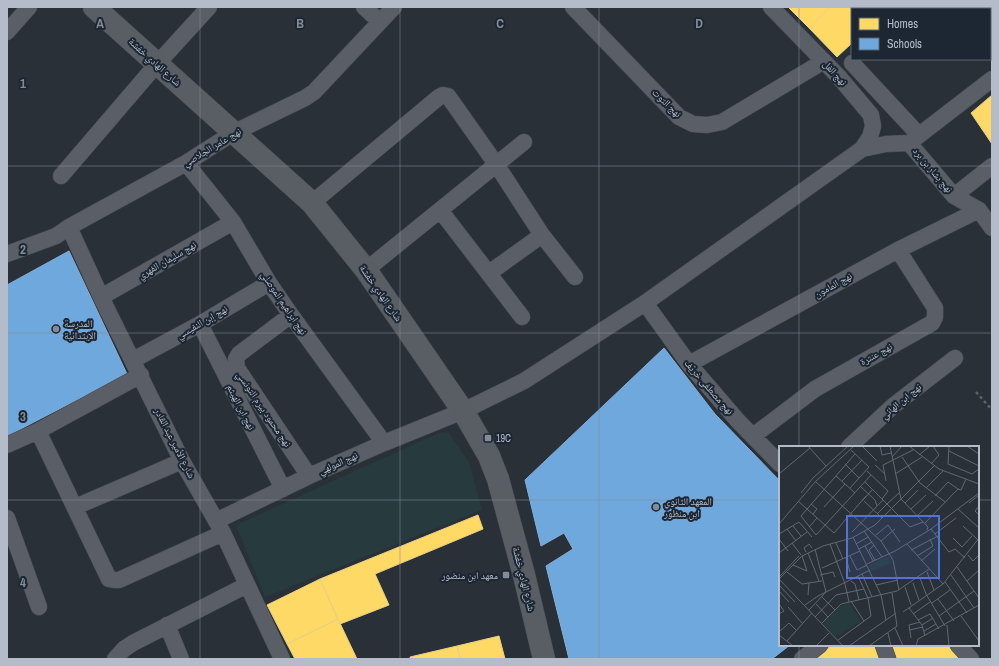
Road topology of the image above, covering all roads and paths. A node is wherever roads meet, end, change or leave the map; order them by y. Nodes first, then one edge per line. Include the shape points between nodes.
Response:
1 (29, 7) edge
2 (94, 7) edge
3 (209, 7) edge
4 (364, 7) edge
5 (394, 7) edge
6 (573, 7) edge
7 (771, 7) edge
8 (380, 22) junction
9 (7, 32) edge
10 (824, 61) junction
11 (854, 61) edge
12 (157, 64) junction
13 (839, 77) junction
14 (992, 79) edge
15 (233, 133) junction
16 (914, 139) junction
17 (524, 142) dead end
18 (862, 150) junction
19 (186, 163) junction
20 (496, 164) junction
21 (992, 166) edge
22 (61, 176) dead end
23 (954, 196) junction
24 (312, 203) junction
25 (440, 210) junction
26 (979, 210) junction
27 (233, 222) junction
28 (69, 227) junction
29 (992, 228) edge
30 (542, 235) junction
31 (898, 250) junction
32 (7, 254) edge
33 (366, 270) junction
34 (489, 273) junction
35 (575, 277) dead end
36 (269, 283) junction
37 (102, 297) junction
38 (645, 303) junction
39 (291, 315) junction
40 (522, 317) dead end
41 (200, 324) junction
42 (954, 358) dead end
43 (134, 360) junction
44 (689, 364) junction
45 (141, 375) junction
46 (976, 392) dead end
47 (992, 410) edge
48 (462, 411) junction
49 (38, 430) junction
50 (753, 436) junction
51 (384, 443) junction
52 (7, 445) edge
53 (850, 446) edge
54 (182, 461) junction
55 (779, 463) edge
56 (309, 476) junction
57 (283, 489) junction
58 (75, 507) junction
59 (7, 518) edge
60 (220, 527) junction
61 (13, 554) edge
62 (247, 585) junction
63 (39, 607) dead end
64 (167, 625) junction
65 (819, 646) edge
66 (883, 646) edge
67 (959, 646) edge
68 (122, 656) edge
69 (181, 659) edge
70 (282, 659) edge
71 (544, 659) edge
72 (802, 659) edge
73 (888, 659) edge
74 (971, 659) edge

1 - 9 street
2 - 12 street, شارع الهادي خفشة
3 - 12 street
4 - 8 street
5 - 8 street, نهج عامر الجلاصي
6 - 10 street, نهج التوت via 679,117 693,124 722,122
7 - 10 street, نهج الفل
8 - 15 street, نهج عامر الجلاصي via 314,92 293,105
10 - 13 street, نهج الفل
11 - 13 street
11 - 16 street, نهج بشار بن برد
12 - 15 street, شارع الهادي خفشة
12 - 22 street
13 - 18 street, نهج الفل via 871,116 873,126
14 - 16 street
15 - 19 street, نهج عامر الجلاصي
15 - 24 street, شارع الهادي خفشة
16 - 18 street
16 - 23 street, نهج بشار بن برد
17 - 20 street
18 - 38 street, نهج المولهي
19 - 27 street, نهج ابراهيم الموصلي
19 - 28 street, نهج عامر الجلاصي
20 - 24 street via 448,96 443,95
20 - 25 street
20 - 30 street
21 - 23 street
23 - 26 street, نهج بشار بن برد
24 - 33 street, شارع الهادي خفشة
25 - 33 street
25 - 34 street
26 - 29 street, نهج بشار بن برد
26 - 31 street, نهج المامون
27 - 36 street, نهج ابراهيم الموصلي
27 - 37 street, نهج سليمان الفهري
28 - 32 street, نهج عامر الجلاصي via 56,236
28 - 37 street, شارع الأمير عبد القادر
30 - 34 street
30 - 35 street
31 - 44 street, نهج المامون
31 - 50 street, نهج عنترة via 935,308 932,323 815,389
33 - 48 street, شارع الهادي خفشة
34 - 40 street
36 - 39 street, نهج ابراهيم الموصلي
36 - 41 street, نهج إبن النفيسي
37 - 43 street, شارع الأمير عبد القادر
38 - 44 street, نهج مصطفى خريّف
38 - 48 street, نهج المولهي via 524,381
39 - 51 street, نهج ابراهيم الموصلي
39 - 56 street, نهج محمود بيرم التونسي via 239,354 236,359 237,368
41 - 43 street, نهج إبن النفيسي
41 - 57 street, نهج ابن الهيثم
42 - 53 street, نهج ابن الهاني via 894,406
43 - 45 street, شارع الأمير عبد القادر
44 - 50 street, نهج مصطفى خريّف
45 - 49 street
45 - 54 street, شارع الأمير عبد القادر
46 - 47 path
48 - 51 street, نهج المولهي
48 - 71 street, شارع الهادي خفشة via 489,456 498,479
49 - 52 street
49 - 58 street
50 - 55 street, نهج مصطفى خريّف
51 - 56 street, نهج المولهي
54 - 58 street
54 - 60 street, شارع الأمير عبد القادر
56 - 57 street, نهج المولهي
57 - 60 street, نهج المولهي
58 - 60 street, نهج المولهي via 104,570 109,579 114,580 119,580
59 - 61 street
60 - 62 street, شارع الأمير عبد القادر
61 - 63 street
62 - 64 street
62 - 70 street, شارع الأمير عبد القادر
64 - 68 street
64 - 69 street
65 - 72 street
66 - 73 street
67 - 74 street

